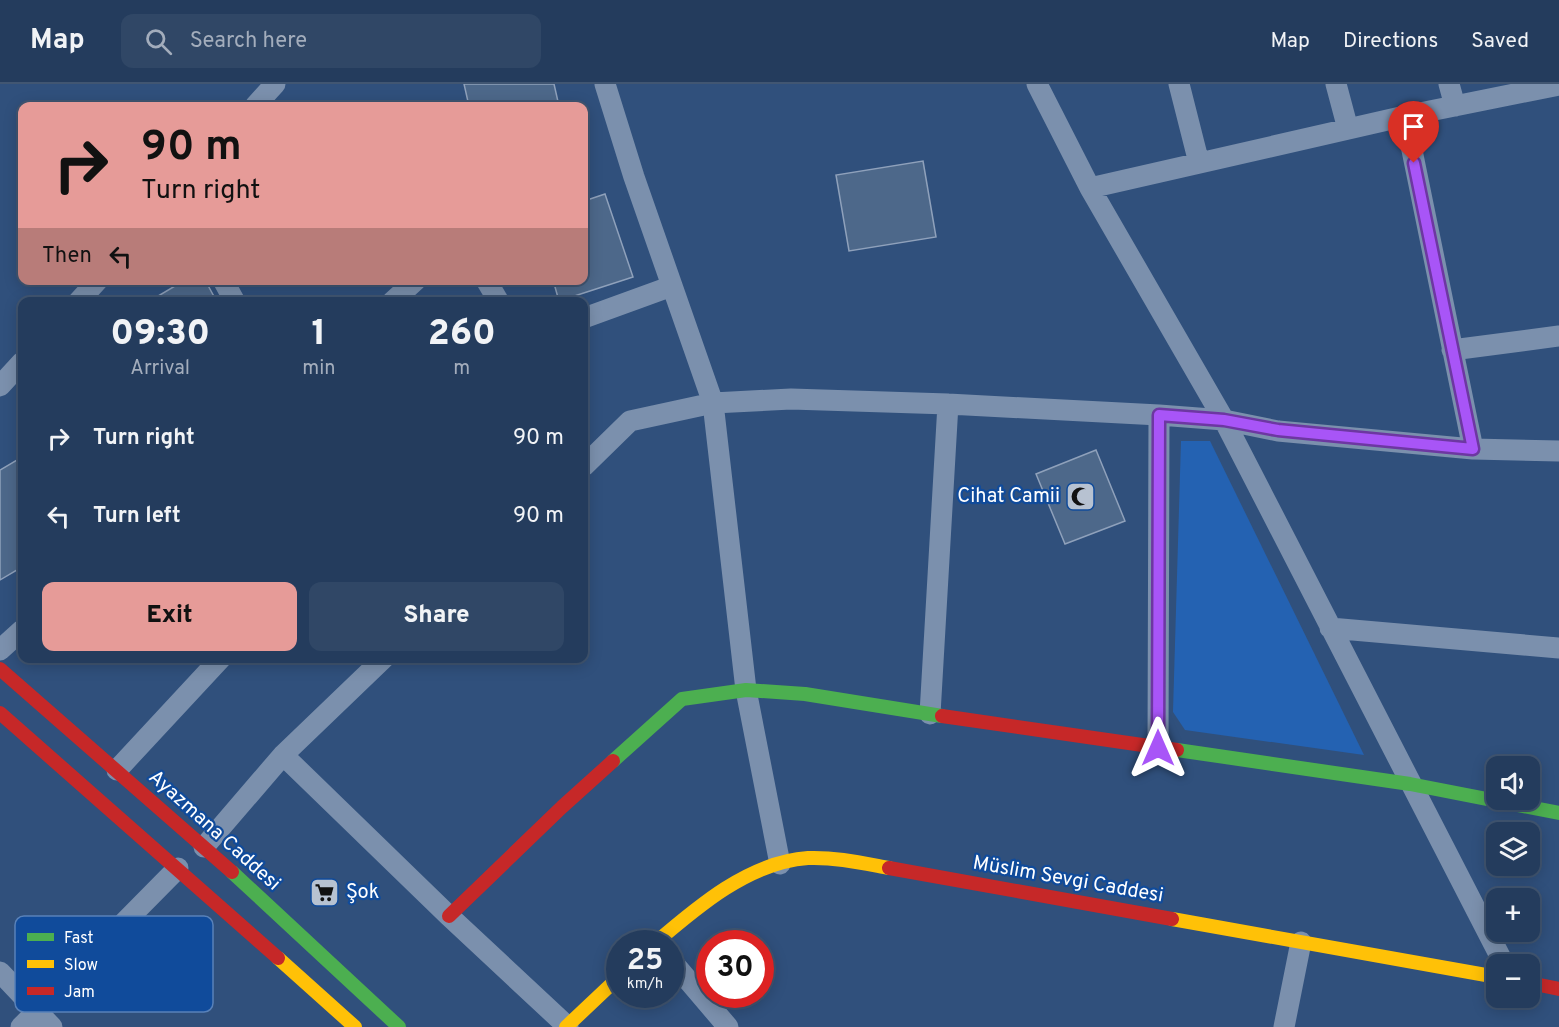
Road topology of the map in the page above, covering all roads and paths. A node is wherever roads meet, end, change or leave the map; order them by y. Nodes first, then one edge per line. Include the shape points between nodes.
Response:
1 (275, 84) edge
2 (605, 84) edge
3 (1037, 84) edge
4 (1179, 84) edge
5 (1336, 84) edge
6 (1449, 84) edge
7 (1558, 91) edge
8 (259, 102) edge
9 (1455, 106) junction
10 (1405, 116) junction
11 (1348, 129) junction
12 (1198, 163) junction
13 (1090, 188) junction
14 (93, 285) edge
15 (411, 285) edge
16 (672, 286) junction
17 (83, 297) edge
18 (397, 297) edge
19 (588, 317) edge
20 (1559, 336) edge
21 (1452, 350) junction
22 (18, 366) edge
23 (0, 386) edge
24 (713, 403) junction
25 (948, 404) junction
26 (1159, 415) junction
27 (1224, 420) junction
28 (1473, 449) junction
29 (1559, 451) edge
30 (588, 462) edge
31 (1330, 627) junction
32 (18, 634) edge
33 (1559, 648) edge
34 (0, 650) edge
35 (216, 663) edge
36 (379, 663) edge
37 (0, 669) edge
38 (746, 690) junction
39 (0, 713) edge
40 (930, 714) junction
41 (1158, 748) junction
42 (283, 755) junction
43 (117, 770) junction
44 (1410, 784) junction
45 (1559, 813) edge
46 (204, 847) junction
47 (780, 864) junction
48 (178, 868) junction
49 (131, 916) edge
50 (448, 916) junction
51 (673, 930) edge
52 (1301, 942) junction
53 (1499, 954) edge
54 (0, 972) edge
55 (684, 975) edge
56 (1486, 975) edge
57 (1540, 985) edge
58 (15, 987) edge
59 (1559, 988) edge
60 (606, 989) edge
61 (37, 1012) edge
62 (39, 1012) edge
63 (21, 1027) edge
64 (52, 1027) edge
65 (355, 1027) edge
66 (399, 1027) edge
67 (567, 1027) edge
68 (728, 1027) edge
69 (1284, 1027) edge

1 - 8 street
2 - 16 street
3 - 13 street
4 - 12 street
5 - 11 street
6 - 9 street
7 - 9 street
9 - 10 street
10 - 11 street
10 - 21 street
11 - 12 street
12 - 13 street
13 - 27 street
14 - 17 street
15 - 18 street
16 - 19 street
16 - 24 street
20 - 21 street
21 - 28 street
22 - 23 street
24 - 25 street via 792,399
24 - 30 street via 630,421
24 - 38 street
25 - 26 street
25 - 40 street
26 - 27 street
26 - 41 street
27 - 28 street via 1278,430
27 - 31 street
28 - 29 street
31 - 33 street
31 - 44 street
32 - 34 street
35 - 43 street
36 - 42 street
37 - 43 street, Ayazmana Caddesi
38 - 40 street via 805,694
38 - 47 street
38 - 50 street via 682,699
39 - 48 street
40 - 41 street
41 - 44 street
42 - 46 street
42 - 50 street
43 - 46 street, Ayazmana Caddesi
44 - 45 street
44 - 53 street
46 - 66 street, Ayazmana Caddesi
47 - 51 street, Müslim Sevgi Caddesi via 730,887
47 - 52 street, Müslim Sevgi Caddesi via 814,858 840,859
48 - 49 street
48 - 65 street
50 - 67 street
52 - 56 street, Müslim Sevgi Caddesi
52 - 69 street
54 - 58 street
55 - 68 street
57 - 59 street
60 - 67 street
61 - 63 street
62 - 64 street

